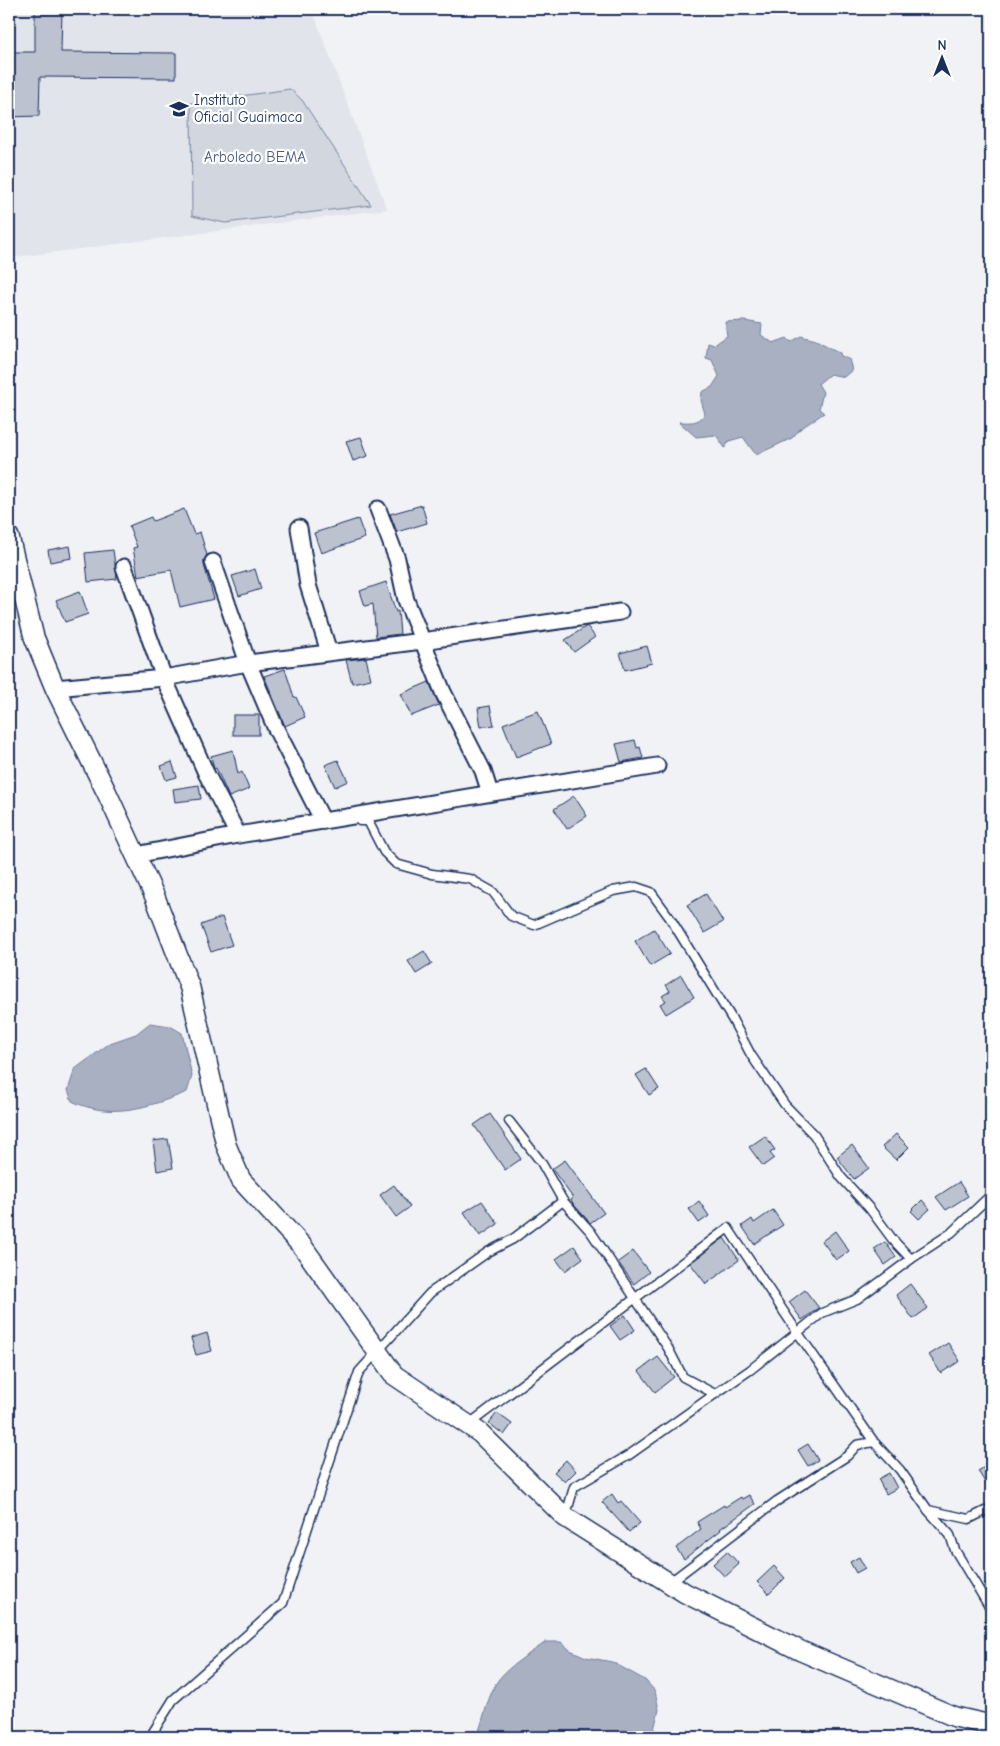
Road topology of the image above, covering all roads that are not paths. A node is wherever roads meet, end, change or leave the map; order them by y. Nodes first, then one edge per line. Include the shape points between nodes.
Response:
1 (378, 509) dead end
2 (299, 528) dead end
3 (9, 538) edge
4 (213, 562) dead end
5 (124, 567) dead end
6 (620, 612) dead end
7 (422, 641) junction
8 (328, 652) junction
9 (248, 663) junction
10 (164, 678) junction
11 (54, 688) junction
12 (657, 766) dead end
13 (490, 793) junction
14 (322, 821) junction
15 (238, 835) junction
16 (136, 855) junction
17 (509, 1121) dead end
18 (991, 1195) edge
19 (563, 1201) junction
20 (911, 1259) junction
21 (634, 1298) junction
22 (798, 1333) junction
23 (377, 1351) junction
24 (715, 1394) junction
25 (468, 1425) junction
26 (874, 1442) junction
27 (991, 1508) edge
28 (928, 1510) junction
29 (565, 1517) junction
30 (669, 1583) junction
31 (991, 1610) edge
32 (991, 1725) edge
33 (150, 1737) edge

1 - 7 street
2 - 8 street via 308,586
3 - 11 street via 34,637
4 - 9 street
5 - 10 street
6 - 7 street
7 - 8 street
7 - 13 street via 443,692 483,771
8 - 9 street
9 - 10 street
9 - 14 street via 276,729
10 - 11 street
10 - 15 street via 206,773
11 - 16 street
12 - 13 street
13 - 14 street
14 - 15 street
14 - 20 lane via 368,821 384,852 396,864 432,874 470,879 493,892 511,916 534,925 613,891 636,887 651,892 751,1055 785,1104 814,1135 841,1177
15 - 16 street
16 - 23 street via 190,988 226,1145 241,1180 303,1247
17 - 19 lane via 541,1162
18 - 20 lane via 950,1233
19 - 21 lane via 591,1232
19 - 23 lane via 513,1239 488,1252 430,1293
20 - 22 lane via 857,1299 822,1313
21 - 22 lane via 728,1228
21 - 24 lane via 668,1348 683,1377
21 - 25 lane
22 - 24 lane
22 - 26 lane
23 - 25 street via 394,1375
23 - 33 lane via 359,1372 283,1602 173,1700
24 - 29 lane via 629,1455 574,1487
25 - 29 street
26 - 28 lane via 900,1470
26 - 30 lane via 857,1445 847,1456 777,1500
27 - 28 lane via 969,1519
28 - 31 lane via 950,1535 955,1550
29 - 30 street
30 - 32 street via 801,1651 955,1717

